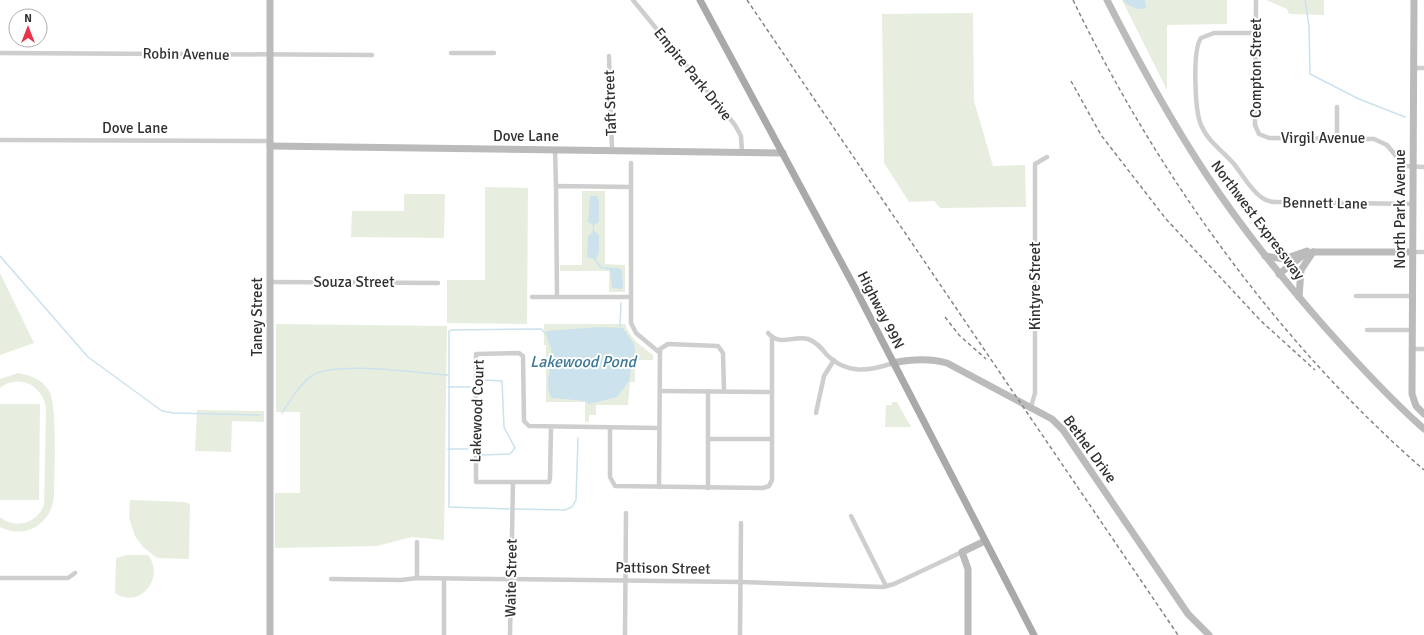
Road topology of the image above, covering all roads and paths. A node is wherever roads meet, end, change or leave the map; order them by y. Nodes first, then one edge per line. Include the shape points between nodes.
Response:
1 (270, 0) edge
2 (633, 0) edge
3 (700, 0) edge
4 (1107, 0) edge
5 (1414, 0) edge
6 (1256, 1) dead end
7 (1256, 33) junction
8 (0, 53) edge
9 (451, 53) dead end
10 (494, 53) dead end
11 (270, 55) junction
12 (372, 55) dead end
13 (609, 56) dead end
14 (1413, 68) junction
15 (1424, 68) edge
16 (1337, 106) dead end
17 (1259, 134) joint
18 (1337, 138) junction
19 (0, 140) edge
20 (270, 144) junction
21 (555, 149) junction
22 (612, 150) junction
23 (742, 152) junction
24 (783, 153) junction
25 (1046, 156) dead end
26 (631, 163) dead end
27 (1413, 167) junction
28 (1424, 167) edge
29 (556, 186) junction
30 (631, 187) junction
31 (1413, 204) junction
32 (1313, 252) junction
33 (1413, 252) junction
34 (1424, 252) edge
35 (1265, 256) junction
36 (1279, 274) junction
37 (270, 282) junction
38 (438, 283) dead end
39 (1356, 296) dead end
40 (1412, 296) junction
41 (532, 297) dead end
42 (557, 297) junction
43 (630, 297) junction
44 (1299, 297) junction
45 (1367, 330) dead end
46 (1412, 330) junction
47 (768, 333) dead end
48 (772, 338) junction
49 (1412, 349) junction
50 (1424, 349) edge
51 (660, 353) junction
52 (834, 360) junction
53 (893, 363) junction
54 (660, 391) junction
55 (708, 391) junction
56 (724, 391) junction
57 (772, 392) junction
58 (1031, 407) junction
59 (816, 413) dead end
60 (1424, 414) edge
61 (551, 427) junction
62 (610, 428) junction
63 (659, 428) junction
64 (1424, 429) edge
65 (708, 439) junction
66 (772, 439) junction
67 (512, 483) junction
68 (659, 487) junction
69 (708, 488) junction
70 (626, 513) dead end
71 (851, 516) dead end
72 (741, 523) dead end
73 (985, 541) junction
74 (417, 542) dead end
75 (962, 552) junction
76 (75, 573) dead end
77 (0, 578) edge
78 (417, 578) junction
79 (444, 578) junction
80 (331, 579) dead end
81 (511, 579) junction
82 (626, 580) junction
83 (741, 582) junction
84 (886, 586) junction
85 (270, 635) edge
86 (444, 635) edge
87 (510, 635) edge
88 (625, 635) edge
89 (740, 635) edge
90 (968, 635) edge
91 (1034, 635) edge
92 (1209, 635) edge

1 - 11 street, Taney Street
2 - 23 street, Empire Park Drive via 735,125 741,136
3 - 24 main road, Highway 99N
4 - 35 street, Northwest Expressway via 1134,52 1206,174
5 - 14 street, North Park Avenue
6 - 7 street, Compton Street
7 - 17 street, Compton Street via 1255,125
7 - 31 street, Bennett Lane via 1214,33 1201,38 1196,48 1196,107 1201,125 1211,142 1231,161 1258,195 1275,202
8 - 11 street, Robin Avenue
9 - 10 street
11 - 12 street, Robin Avenue
11 - 20 street, Taney Street
13 - 22 street, Taft Street
14 - 15 street
14 - 27 street, North Park Avenue
16 - 18 street
17 - 18 street, Virgil Avenue via 1269,138
18 - 27 street, Virgil Avenue via 1378,140 1387,145 1401,165
19 - 20 street, Dove Lane
20 - 21 street, Dove Lane
20 - 37 street, Taney Street
21 - 22 street, Dove Lane
21 - 29 street
22 - 23 street, Dove Lane
23 - 24 street, Dove Lane
24 - 53 main road, Highway 99N
25 - 58 street, Kintyre Street via 1035,164 1035,393
26 - 30 street
27 - 28 street, Virgil Avenue
27 - 31 street, North Park Avenue
29 - 30 street
29 - 42 street
30 - 43 street
31 - 33 street, North Park Avenue
32 - 33 street
32 - 35 street via 1305,251 1284,259
32 - 36 street via 1301,257
32 - 44 street via 1301,270
33 - 34 street
33 - 40 street, North Park Avenue
35 - 36 street, Northwest Expressway
36 - 44 street, Northwest Expressway
37 - 38 street, Souza Street
37 - 85 street, Taney Street
39 - 40 street
40 - 46 street, North Park Avenue
41 - 42 street
42 - 43 street
43 - 51 street via 630,318 634,330
44 - 64 street, Northwest Expressway via 1364,370
45 - 46 street
46 - 49 street, North Park Avenue
47 - 48 street
48 - 52 street via 782,341 799,338 810,340
48 - 57 street
49 - 50 street
49 - 60 street, North Park Avenue via 1412,394 1416,406
51 - 54 street
51 - 56 street via 662,347 668,344 718,346 723,353
52 - 53 street via 859,371 872,370
52 - 59 street via 824,376
53 - 58 street, Bethel Drive via 935,360 947,363
53 - 73 main road, Highway 99N
54 - 55 street
54 - 63 street
55 - 56 street
55 - 65 street
56 - 57 street
57 - 66 street
58 - 92 street, Bethel Drive via 1052,419 1063,430 1188,614
61 - 62 street, Lakewood Court
61 - 67 street, Lakewood Court via 550,481 545,484
61 - 67 street, Lakewood Court via 532,427 525,424 524,359 521,353 476,354 475,481
62 - 63 street, Lakewood Court
62 - 68 street via 612,484 619,487
63 - 68 street
65 - 66 street
65 - 69 street
66 - 69 street via 772,480 769,486
67 - 81 street, Waite Street
68 - 69 street
70 - 82 street
71 - 84 street
72 - 83 street
73 - 75 street, Pattison Street
73 - 91 main road, Highway 99N
74 - 78 street
75 - 84 street, Pattison Street
75 - 90 street via 968,569
76 - 77 street via 68,578
78 - 79 street, Pattison Street
78 - 80 street, Pattison Street
79 - 81 street, Pattison Street
79 - 86 street
81 - 82 street, Pattison Street
81 - 87 street, Waite Street
82 - 83 street, Pattison Street
82 - 88 street
83 - 84 street, Pattison Street
83 - 89 street

